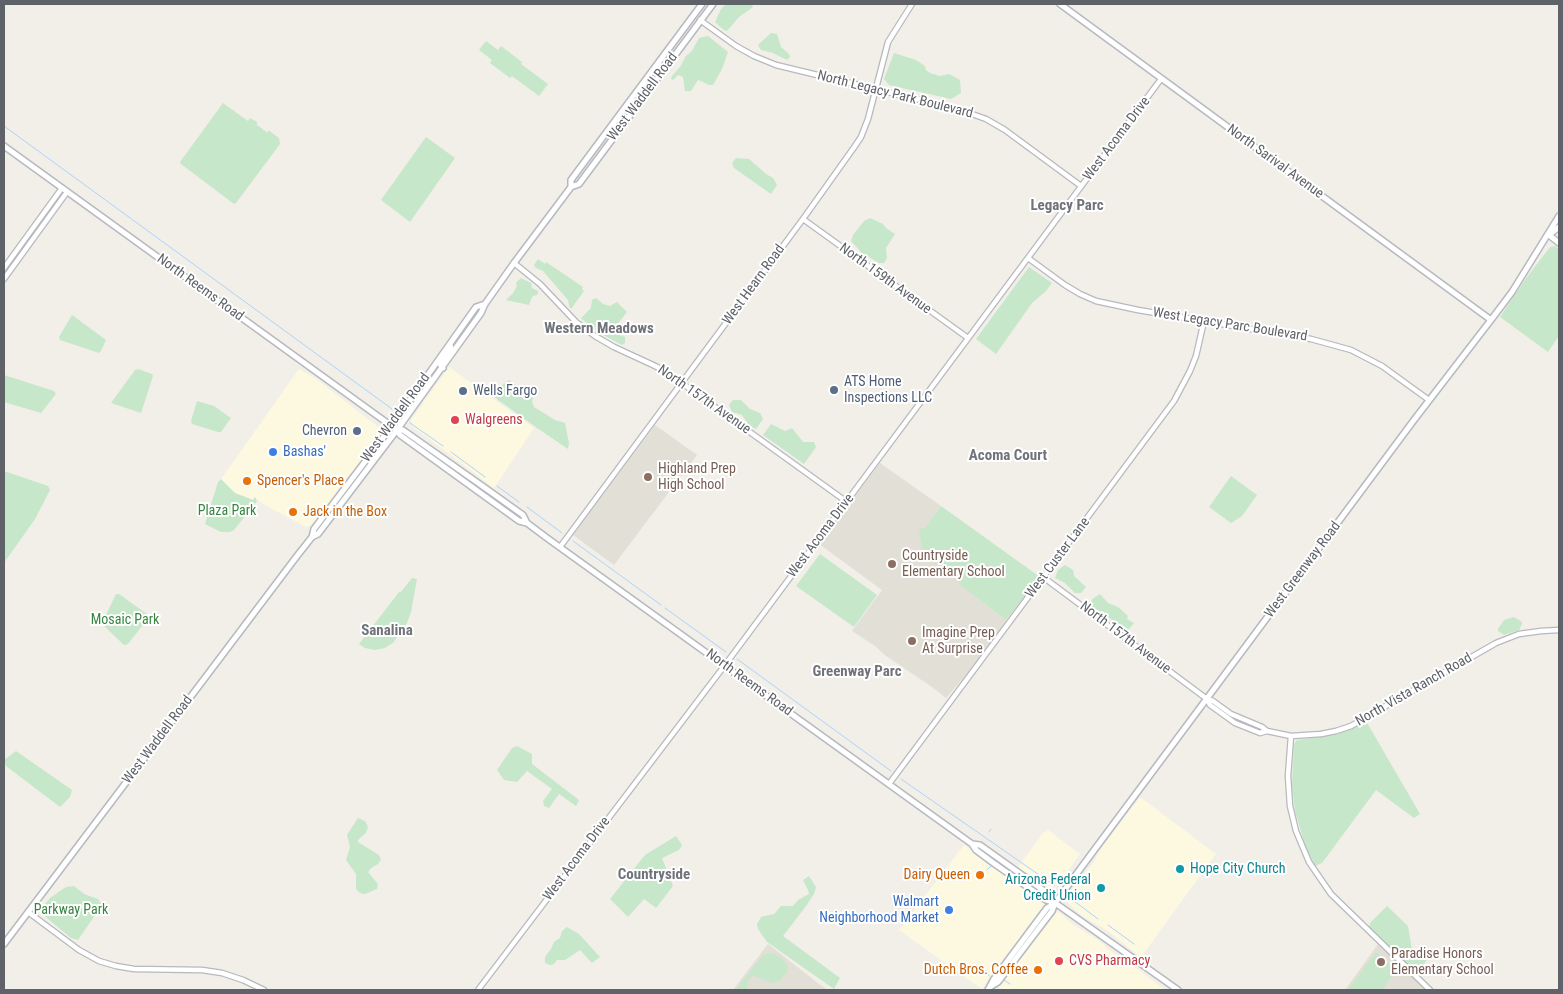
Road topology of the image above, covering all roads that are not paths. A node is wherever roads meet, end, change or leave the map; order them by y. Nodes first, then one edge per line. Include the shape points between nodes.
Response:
1 (702, 4) edge
2 (712, 4) edge
3 (912, 4) edge
4 (1060, 4) edge
5 (700, 20) junction
6 (1161, 79) junction
7 (875, 89) junction
8 (4, 146) edge
9 (1081, 186) junction
10 (571, 187) junction
11 (64, 190) junction
12 (1559, 216) edge
13 (803, 219) junction
14 (1559, 227) edge
15 (1549, 235) junction
16 (1559, 243) edge
17 (1028, 258) junction
18 (514, 263) junction
19 (4, 268) edge
20 (4, 279) edge
21 (485, 304) junction
22 (1491, 320) junction
23 (1204, 321) junction
24 (968, 338) junction
25 (450, 344) junction
26 (443, 368) junction
27 (682, 383) junction
28 (1429, 400) junction
29 (391, 426) junction
30 (397, 430) junction
31 (351, 480) junction
32 (846, 502) junction
33 (329, 519) junction
34 (312, 537) junction
35 (560, 547) junction
36 (1044, 578) junction
37 (1559, 630) edge
38 (725, 665) junction
39 (1207, 699) junction
40 (1291, 736) junction
41 (890, 784) junction
42 (1055, 903) junction
43 (28, 912) junction
44 (4, 944) edge
45 (989, 989) edge
46 (264, 990) edge
47 (478, 990) edge
48 (1178, 990) edge
49 (1430, 990) edge

1 - 10 main road, West Waddell Road via 571,180
2 - 5 main road, West Waddell Road
3 - 7 street, West Hearn Road via 888,42
4 - 6 main road, North Sarival Avenue
5 - 7 street, North Legacy Park Boulevard via 736,46 766,62
5 - 10 main road, West Waddell Road via 579,184
6 - 9 street, West Acoma Drive
6 - 22 main road, North Sarival Avenue
7 - 9 street, North Legacy Park Boulevard via 960,109 986,119
7 - 13 street, West Hearn Road via 861,137
8 - 11 main road, North Reems Road
9 - 17 street, West Acoma Drive
10 - 18 main road, West Waddell Road
11 - 19 street
11 - 20 street
11 - 29 main road, North Reems Road
12 - 15 main road, West Greenway Road
13 - 24 street, North 159th Avenue
13 - 27 street, West Hearn Road
14 - 15 main road, West Greenway Road
15 - 16 main road
15 - 22 main road, West Greenway Road
17 - 23 street, West Legacy Parc Boulevard via 1065,285 1096,302
17 - 24 street, West Acoma Drive
18 - 21 main road, West Waddell Road
18 - 27 street, North 157th Avenue via 595,336
21 - 25 main road, West Waddell Road via 476,307
21 - 26 main road, West Waddell Road
22 - 28 main road, West Greenway Road
23 - 28 street, West Legacy Parc Boulevard via 1311,339 1351,350 1382,366
23 - 36 street, West Custer Lane via 1196,356 1174,401
24 - 32 street, West Acoma Drive
25 - 26 main road via 451,349 440,364
25 - 29 main road, West Waddell Road
26 - 30 main road, West Waddell Road
27 - 32 street, North 157th Avenue
27 - 35 street, West Hearn Road
28 - 39 main road, West Greenway Road
29 - 30 main road, North Reems Road
29 - 31 main road, West Waddell Road
30 - 33 main road, West Waddell Road
30 - 35 main road, North Reems Road via 519,521 527,522
31 - 33 main road
31 - 34 main road, West Waddell Road via 314,529
32 - 38 street, West Acoma Drive
33 - 34 main road, West Waddell Road
34 - 43 main road, West Waddell Road
35 - 38 main road, North Reems Road
36 - 39 street, North 157th Avenue
36 - 41 street, West Custer Lane
37 - 40 street, North Vista Ranch Road via 1519,634 1496,643 1343,729
38 - 41 main road, North Reems Road
38 - 47 street, West Acoma Drive
39 - 40 street, North Vista Ranch Road via 1210,705 1235,722 1260,733 1267,731
39 - 42 main road, West Greenway Road
40 - 49 street via 1290,806 1309,862 1331,894
41 - 42 main road, North Reems Road via 976,850 1046,900
42 - 45 main road, West Greenway Road via 1047,908
42 - 48 main road, North Reems Road
43 - 44 main road, West Waddell Road
43 - 46 street via 99,961 134,969 222,973

